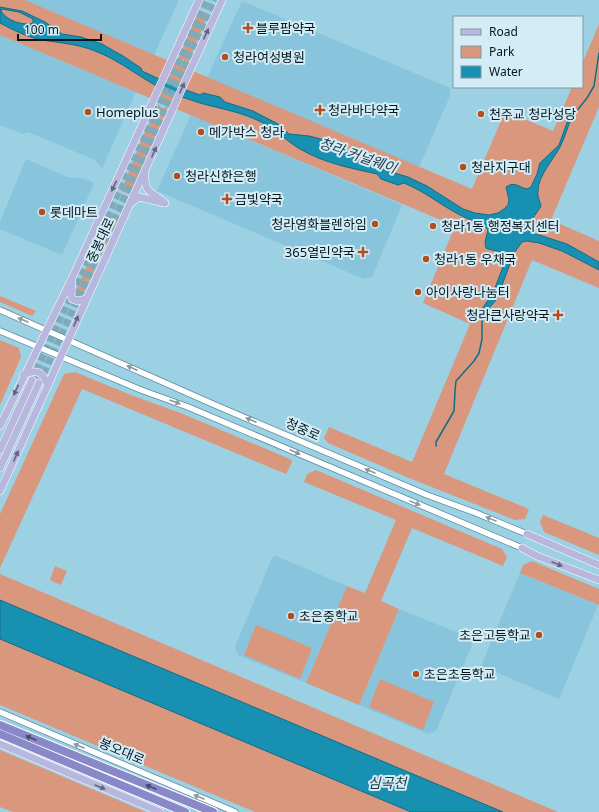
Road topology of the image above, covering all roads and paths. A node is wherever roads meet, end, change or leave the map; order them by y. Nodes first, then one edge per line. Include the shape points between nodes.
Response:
1 (199, 0) edge
2 (222, 0) edge
3 (145, 172) junction
4 (131, 203) junction
5 (75, 272) junction
6 (86, 299) junction
7 (0, 310) edge
8 (46, 330) junction
9 (0, 331) edge
10 (68, 340) junction
11 (37, 347) junction
12 (60, 357) junction
13 (23, 375) junction
14 (32, 380) tunnel mouth
15 (39, 383) tunnel mouth
16 (48, 386) junction
17 (0, 426) edge
18 (0, 450) edge
19 (0, 468) edge
20 (0, 491) edge
21 (527, 534) joint
22 (522, 548) joint
23 (599, 565) edge
24 (599, 580) edge
25 (0, 712) edge
26 (0, 725) edge
27 (0, 734) edge
28 (0, 744) edge
29 (160, 812) edge
30 (185, 812) edge
31 (213, 812) edge
32 (235, 812) edge

1 -> 5 main road, 중봉대로
3 -> 2 main road, 중봉대로
3 - 4 main road, 중봉대로
3 - 4 main road via 145,187 165,203 139,197
4 - 6 main road, 중봉대로
5 - 6 main road via 71,286 72,299
5 - 8 main road, 중봉대로
10 -> 6 main road, 중봉대로
8 -> 7 street, 청중로
8 - 10 street, 청중로
8 - 11 main road, 중봉대로
9 - 11 street, 청중로
10 - 12 main road, 중봉대로
21 -> 10 street, 청중로 via 214,405
11 - 12 street, 청중로
11 - 13 main road, 중봉대로
12 - 16 main road, 중봉대로
12 -> 22 street, 청중로 via 188,406
13 - 16 main road via 38,372 42,374
13 -> 17 main road, 중봉대로
14 - 18 main road
15 - 19 main road
20 -> 16 main road, 중봉대로
21 - 23 main road, 청중로
22 -> 24 main road, 청중로
32 -> 25 street, 봉오대로
31 -> 26 highway, 봉오대로
27 - 30 highway
28 -> 29 main road

